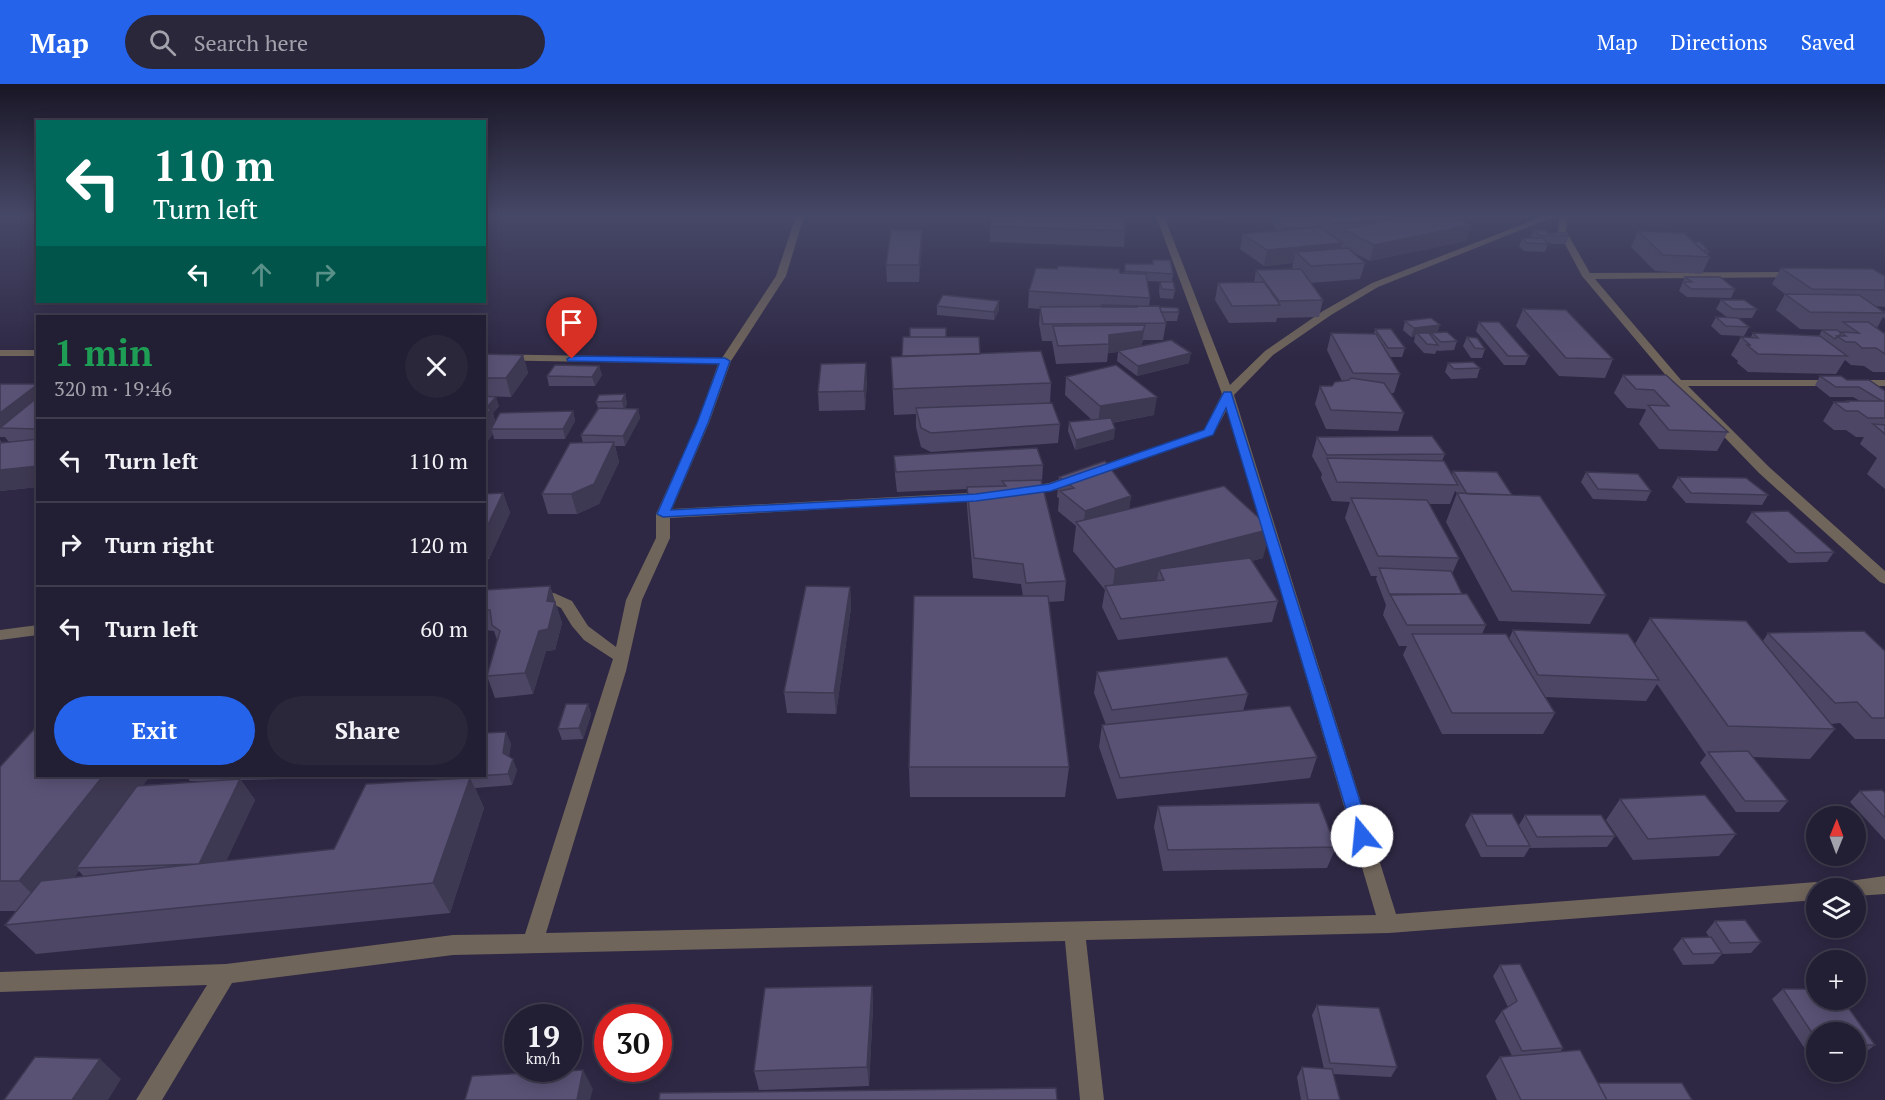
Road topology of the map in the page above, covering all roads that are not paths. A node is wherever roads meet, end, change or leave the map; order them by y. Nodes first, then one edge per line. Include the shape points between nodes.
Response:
1 (785, 263) edge
2 (1178, 263) edge
3 (1430, 263) edge
4 (1578, 263) edge
5 (1807, 274) edge
6 (1587, 276) junction
7 (0, 353) edge
8 (36, 353) edge
9 (486, 357) edge
10 (725, 361) junction
11 (1678, 383) junction
12 (1885, 383) edge
13 (1228, 394) junction
14 (663, 514) junction
15 (1885, 579) edge
16 (520, 596) edge
17 (36, 630) edge
18 (0, 635) edge
19 (621, 657) junction
20 (1885, 885) edge
21 (1866, 887) edge
22 (1806, 892) edge
23 (1389, 924) junction
24 (1075, 932) junction
25 (533, 941) junction
26 (226, 974) junction
27 (0, 982) edge
28 (148, 1100) edge
29 (1092, 1100) edge

1 - 10 street via 781,276
2 - 13 street
3 - 13 street via 1375,285 1327,313 1269,353
4 - 6 street
5 - 6 street
6 - 11 street
7 - 8 street
9 - 10 street
10 - 14 street
11 - 12 street
11 - 15 street via 1764,470
13 - 14 street via 1209,432 1051,487 1003,494
13 - 23 street
14 - 19 street via 663,538 634,600
16 - 19 street via 554,598 567,605 576,623
17 - 18 street
19 - 25 street
20 - 21 street
22 - 23 street
23 - 24 street
24 - 25 street
24 - 29 street
25 - 26 street via 453,945
26 - 27 street
26 - 28 street

